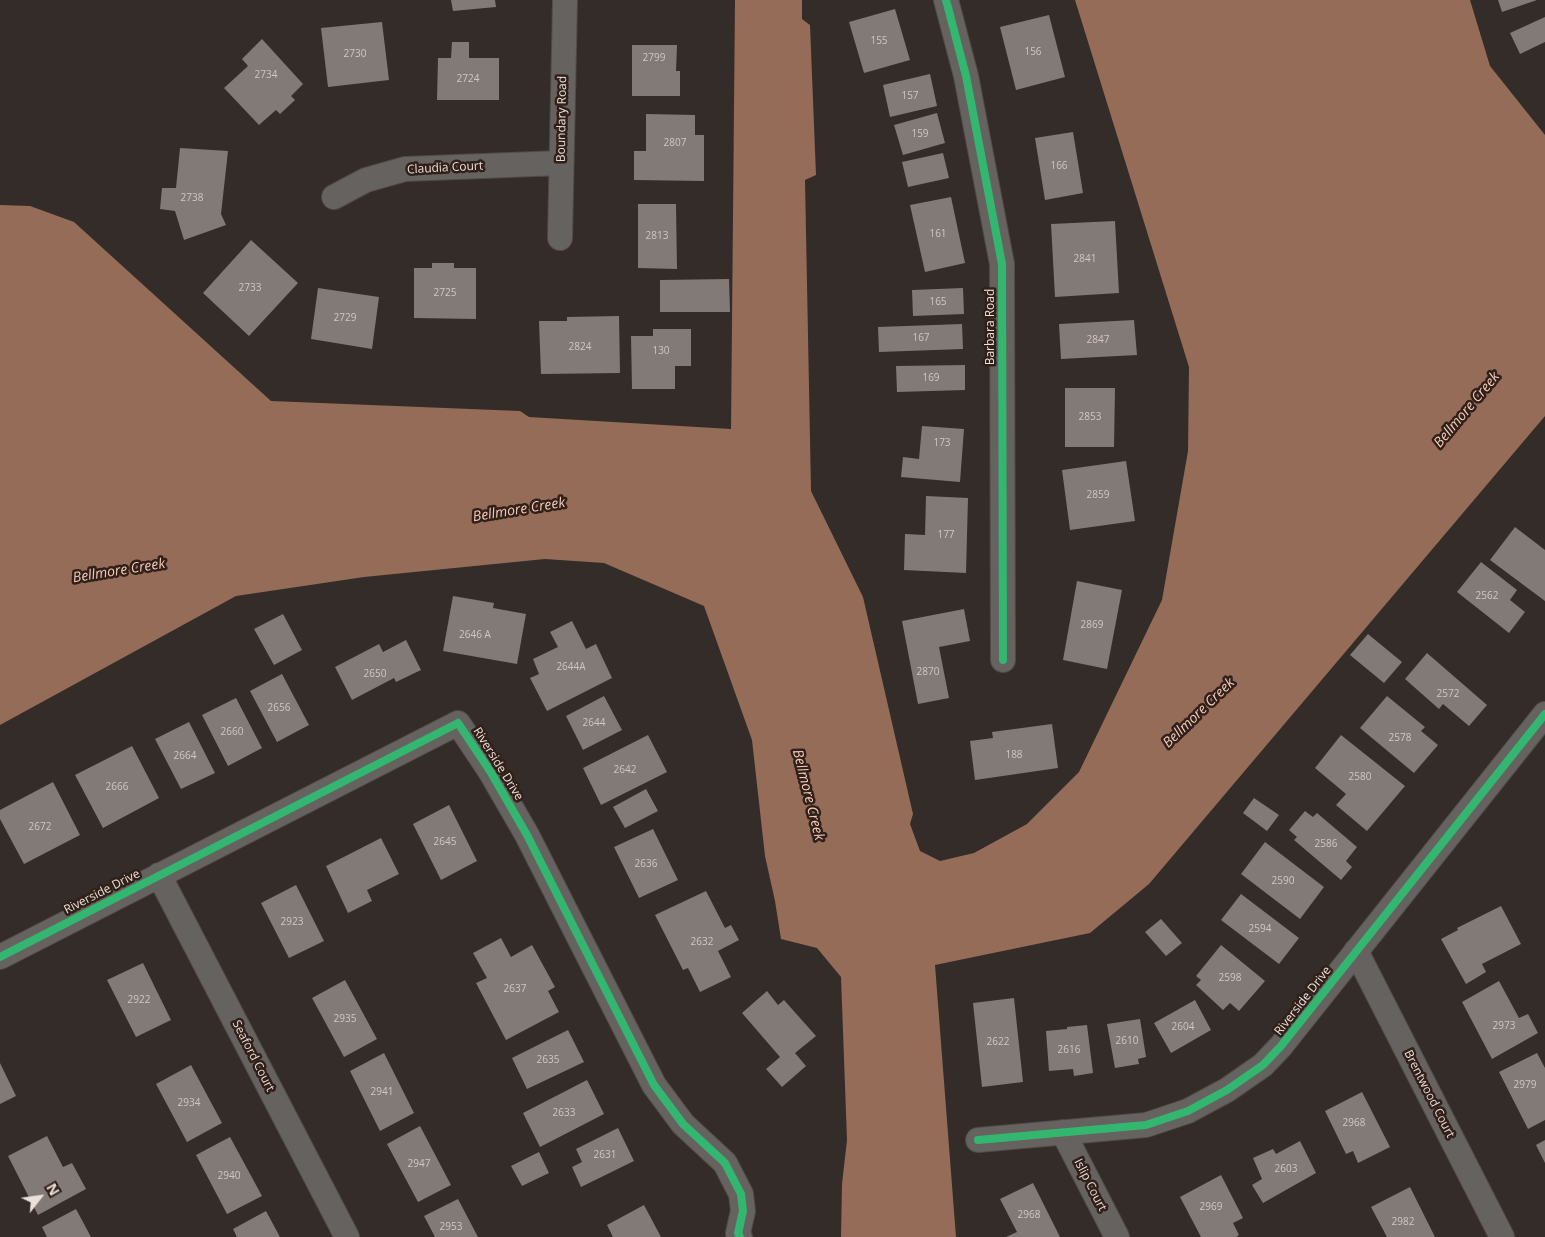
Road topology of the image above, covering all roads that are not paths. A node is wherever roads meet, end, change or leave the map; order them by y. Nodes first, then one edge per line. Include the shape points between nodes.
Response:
1 (565, 0) edge
2 (946, 0) edge
3 (561, 163) junction
4 (334, 197) dead end
5 (560, 238) dead end
6 (1003, 660) dead end
7 (1545, 714) edge
8 (159, 875) junction
9 (1356, 951) junction
10 (0, 957) edge
11 (1064, 1132) junction
12 (978, 1140) dead end
13 (346, 1237) edge
14 (740, 1237) edge
15 (1117, 1237) edge
16 (1502, 1237) edge

1 - 3 street, Boundary Road
2 - 6 street, Barbara Road via 966,76 1002,264
3 - 4 street, Claudia Court via 405,169 366,180
3 - 5 street, Boundary Road
7 - 9 street, Riverside Drive
8 - 10 street, Riverside Drive
8 - 13 street, Seaford Court
8 - 14 street, Riverside Drive via 458,723 527,835 654,1086 682,1124 725,1163 741,1194
9 - 11 street, Riverside Drive via 1281,1046 1263,1065 1227,1090 1188,1110 1146,1125
9 - 16 street, Brentwood Court
11 - 12 street, Riverside Drive
11 - 15 street, Islip Court

